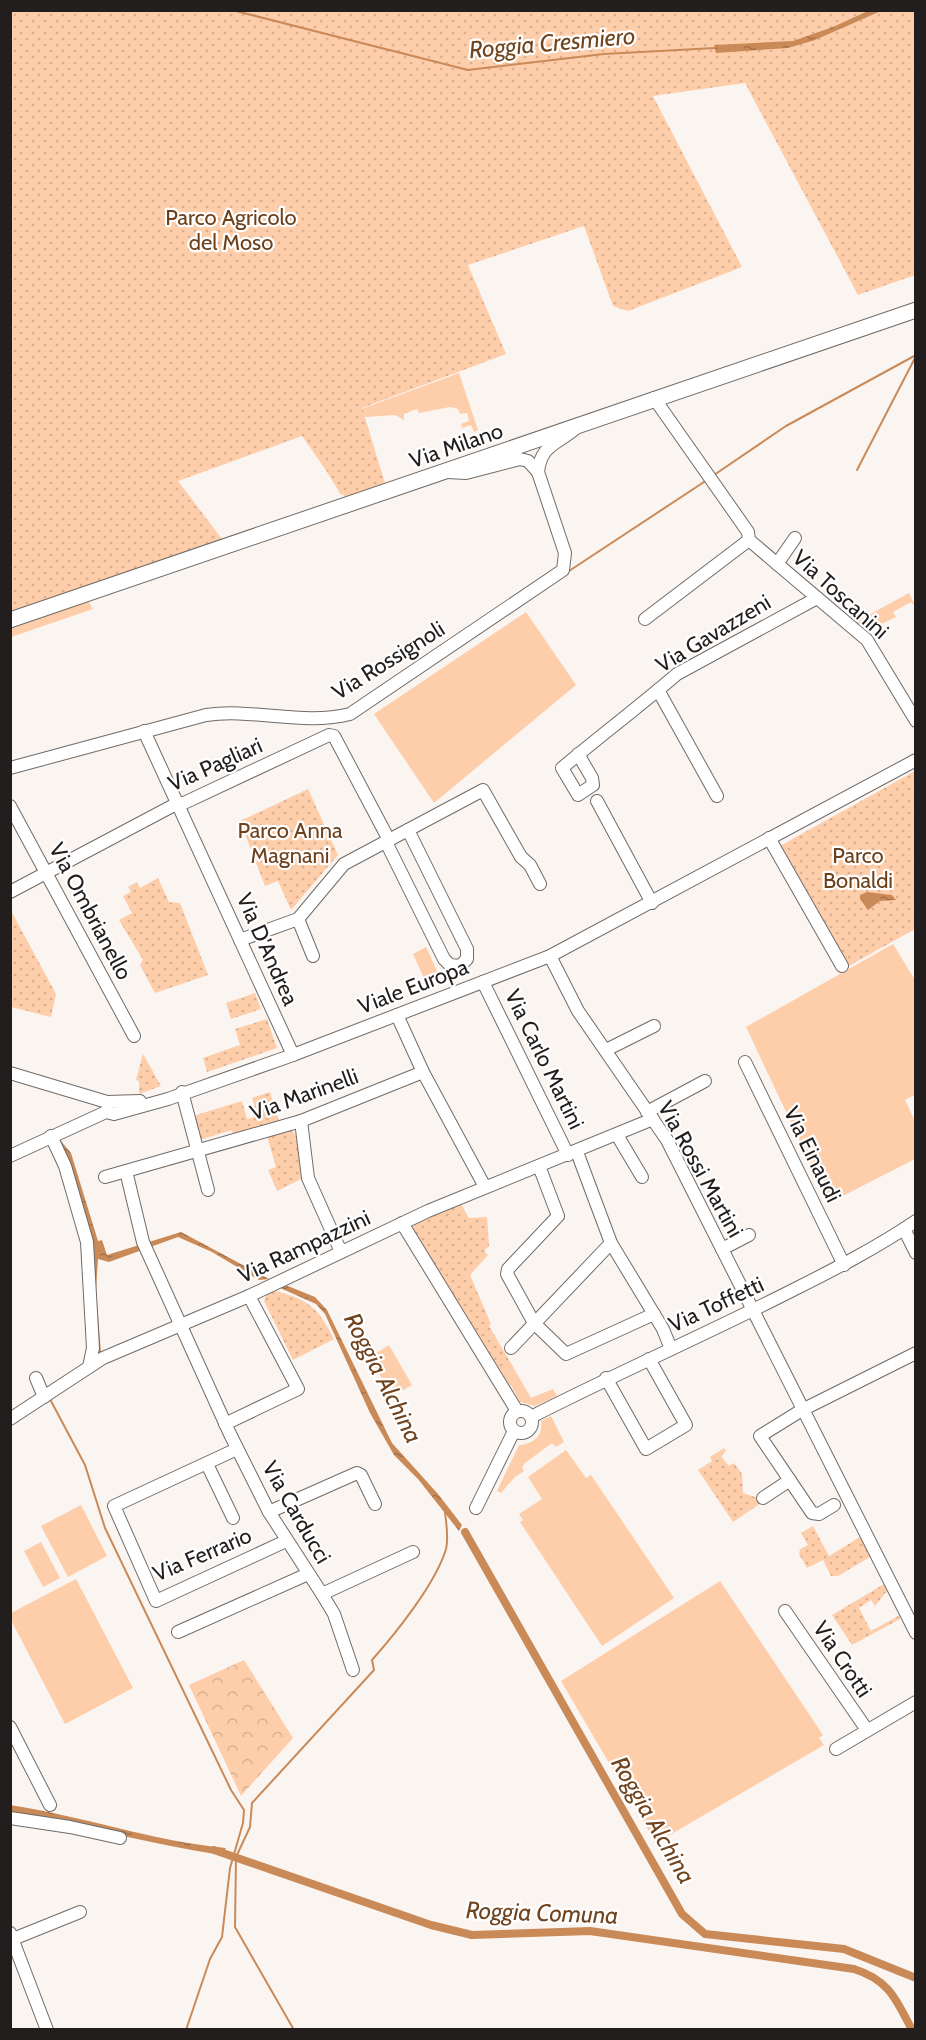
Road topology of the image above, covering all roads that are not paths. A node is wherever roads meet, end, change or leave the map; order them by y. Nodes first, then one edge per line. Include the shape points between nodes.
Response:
1 (915, 310) edge
2 (654, 398) junction
3 (576, 427) junction
4 (528, 445) junction
5 (537, 467) junction
6 (448, 472) junction
7 (795, 538) dead end
8 (749, 540) junction
9 (777, 564) junction
10 (817, 598) junction
11 (645, 619) dead end
12 (10, 620) edge
13 (658, 690) junction
14 (915, 718) edge
15 (144, 731) junction
16 (578, 754) dead end
17 (915, 760) edge
18 (10, 768) edge
19 (717, 796) dead end
20 (597, 801) dead end
21 (178, 803) junction
22 (10, 806) edge
23 (408, 830) junction
24 (769, 838) junction
25 (387, 841) junction
26 (46, 873) junction
27 (540, 884) dead end
28 (10, 892) edge
29 (652, 903) junction
30 (298, 919) junction
31 (240, 940) junction
32 (312, 956) dead end
33 (550, 956) junction
34 (842, 966) dead end
35 (483, 982) junction
36 (397, 1015) junction
37 (654, 1026) dead end
38 (134, 1036) dead end
39 (606, 1050) junction
40 (293, 1055) junction
41 (745, 1062) dead end
42 (423, 1072) junction
43 (10, 1073) edge
44 (25, 1077) junction
45 (705, 1082) dead end
46 (10, 1085) edge
47 (182, 1092) junction
48 (111, 1107) junction
49 (650, 1116) junction
50 (301, 1121) junction
51 (617, 1135) junction
52 (51, 1136) junction
53 (16, 1149) edge
54 (198, 1151) junction
55 (572, 1153) junction
56 (539, 1166) junction
57 (126, 1171) junction
58 (105, 1177) dead end
59 (642, 1178) dead end
60 (484, 1187) junction
61 (208, 1190) dead end
62 (915, 1221) edge
63 (402, 1223) junction
64 (904, 1229) junction
65 (749, 1235) dead end
66 (611, 1243) junction
67 (722, 1249) junction
68 (341, 1252) junction
69 (915, 1253) edge
70 (844, 1265) junction
71 (249, 1296) junction
72 (753, 1311) junction
73 (654, 1314) junction
74 (534, 1323) junction
75 (180, 1325) junction
76 (511, 1348) dead end
77 (671, 1349) junction
78 (915, 1353) edge
79 (649, 1359) junction
80 (89, 1367) junction
81 (36, 1378) dead end
82 (606, 1378) junction
83 (44, 1397) junction
84 (802, 1410) junction
85 (517, 1411) junction
86 (531, 1417) junction
87 (10, 1419) edge
88 (225, 1424) junction
89 (514, 1431) junction
90 (237, 1449) junction
91 (207, 1464) junction
92 (790, 1480) junction
93 (763, 1498) dead end
94 (375, 1504) dead end
95 (834, 1505) dead end
96 (476, 1508) dead end
97 (269, 1512) junction
98 (233, 1518) dead end
99 (286, 1541) junction
100 (413, 1552) dead end
101 (308, 1574) junction
102 (322, 1594) junction
103 (785, 1611) dead end
104 (178, 1632) dead end
105 (915, 1633) edge
106 (353, 1670) dead end
107 (915, 1702) edge
108 (10, 1727) edge
109 (867, 1730) junction
110 (836, 1749) dead end
111 (50, 1805) dead end
112 (10, 1818) edge
113 (120, 1838) dead end
114 (80, 1912) dead end
115 (12, 1936) edge
116 (47, 2030) edge

1 - 2 main road, Via Milano
2 - 3 main road, Via Milano
2 - 8 street, Via Toscanini via 748,532
3 - 4 main road, Via Milano
3 - 5 street via 548,447
4 - 5 street, Via Rossignoli
4 - 6 main road, Via Milano
5 - 6 street via 520,459 466,473
5 - 15 street, Via Rossignoli via 565,553 563,570 356,710 334,718 220,713
6 - 12 main road, Via Milano
7 - 9 street
8 - 9 street, Via Toscanini
8 - 11 street
9 - 10 street, Via Toscanini
10 - 13 street, Via Gavazzeni via 677,674
10 - 14 street, Via Toscanini via 875,650
13 - 16 street, Via Gavazzeni
13 - 19 street
15 - 18 street, Via Rossignoli
15 - 21 street, Via D'Andrea
17 - 24 street, Viale Europa
20 - 29 street
21 - 25 street, Via Pagliari via 329,735 334,736
21 - 26 street, Via Pagliari
21 - 31 street, Via D'Andrea
22 - 26 street, Via Ombrianello
23 - 25 street
23 - 25 street via 467,950 467,959 460,966 450,965 444,959
23 - 27 street via 483,790
24 - 29 street, Viale Europa
24 - 34 street
25 - 30 street via 344,864
26 - 28 street, Via Pagliari
26 - 38 street, Via Ombrianello
29 - 33 street, Viale Europa
30 - 31 street
30 - 32 street
31 - 40 street, Via D'Andrea
33 - 35 street, Viale Europa
33 - 39 street, Via Rossi Martini via 578,1011
35 - 36 street, Viale Europa
35 - 55 street, Via Carlo Martini
36 - 40 street, Viale Europa
36 - 42 street
37 - 39 street
39 - 49 street, Via Rossi Martini
40 - 47 street, Viale Europa
41 - 70 street, Via Einaudi
42 - 50 street, Via Marinelli
42 - 60 street
43 - 44 street
44 - 46 street
44 - 48 street
45 - 49 street, Via Rampazzini
47 - 48 street, Viale Europa
47 - 54 street
48 - 52 street
49 - 51 street, Via Rampazzini
49 - 67 street, Via Rossi Martini via 667,1140
50 - 54 street, Via Marinelli
50 - 68 street via 308,1178
51 - 55 street, Via Rampazzini
51 - 59 street
52 - 53 street
52 - 80 street via 65,1166 96,1262
54 - 57 street, Via Marinelli
54 - 61 street
55 - 56 street, Via Rampazzini
55 - 66 street, Via Carlo Martini
56 - 60 street, Via Rampazzini
56 - 74 street via 558,1216 507,1274
57 - 58 street, Via Marinelli
57 - 75 street via 147,1249
60 - 63 street, Via Rampazzini
62 - 64 street, Via Toffetti
63 - 68 street, Via Rampazzini
63 - 85 street
64 - 69 street
64 - 70 street, Via Toffetti
65 - 67 street
66 - 73 street, Via Carlo Martini
66 - 74 street
67 - 72 street, Via Rossi Martini
68 - 71 street, Via Rampazzini
70 - 72 street, Via Toffetti
71 - 75 street, Via Rampazzini
71 - 88 street via 298,1389
72 - 77 street, Via Toffetti
72 - 84 street, Via Rossi Martini
73 - 74 street via 566,1354
73 - 77 street, Via Carlo Martini
74 - 76 street
75 - 80 street, Via Rampazzini
75 - 88 street
77 - 79 street, Via Toffetti
78 - 84 street
79 - 82 street, Via Toffetti
79 - 82 street via 686,1425 646,1449
80 - 83 street, Via Rampazzini
81 - 83 street
82 - 86 street, Via Toffetti
83 - 87 street, Via Rampazzini
84 - 92 street via 760,1436
84 - 105 street, Via Rossi Martini
85 - 86 street
85 - 89 street, Via Toffetti via 510,1419
86 - 89 street, Via Toffetti via 528,1431
88 - 90 street
89 - 96 street, Via Toffetti
90 - 91 street, Via Ferrario
90 - 97 street, Via Carducci
91 - 98 street, Via Ferrario
91 - 99 street, Via Ferrario via 114,1506 156,1601
92 - 93 street
92 - 95 street via 812,1513 819,1514
94 - 97 street via 361,1475 353,1473
97 - 99 street, Via Carducci
99 - 101 street, Via Carducci
100 - 102 street, Via Carducci
101 - 102 street, Via Carducci
101 - 104 street
102 - 106 street, Via Carducci via 334,1614
103 - 109 street, Via Crotti
107 - 109 street
108 - 111 street
109 - 110 street
112 - 113 street
114 - 115 street
115 - 116 street

